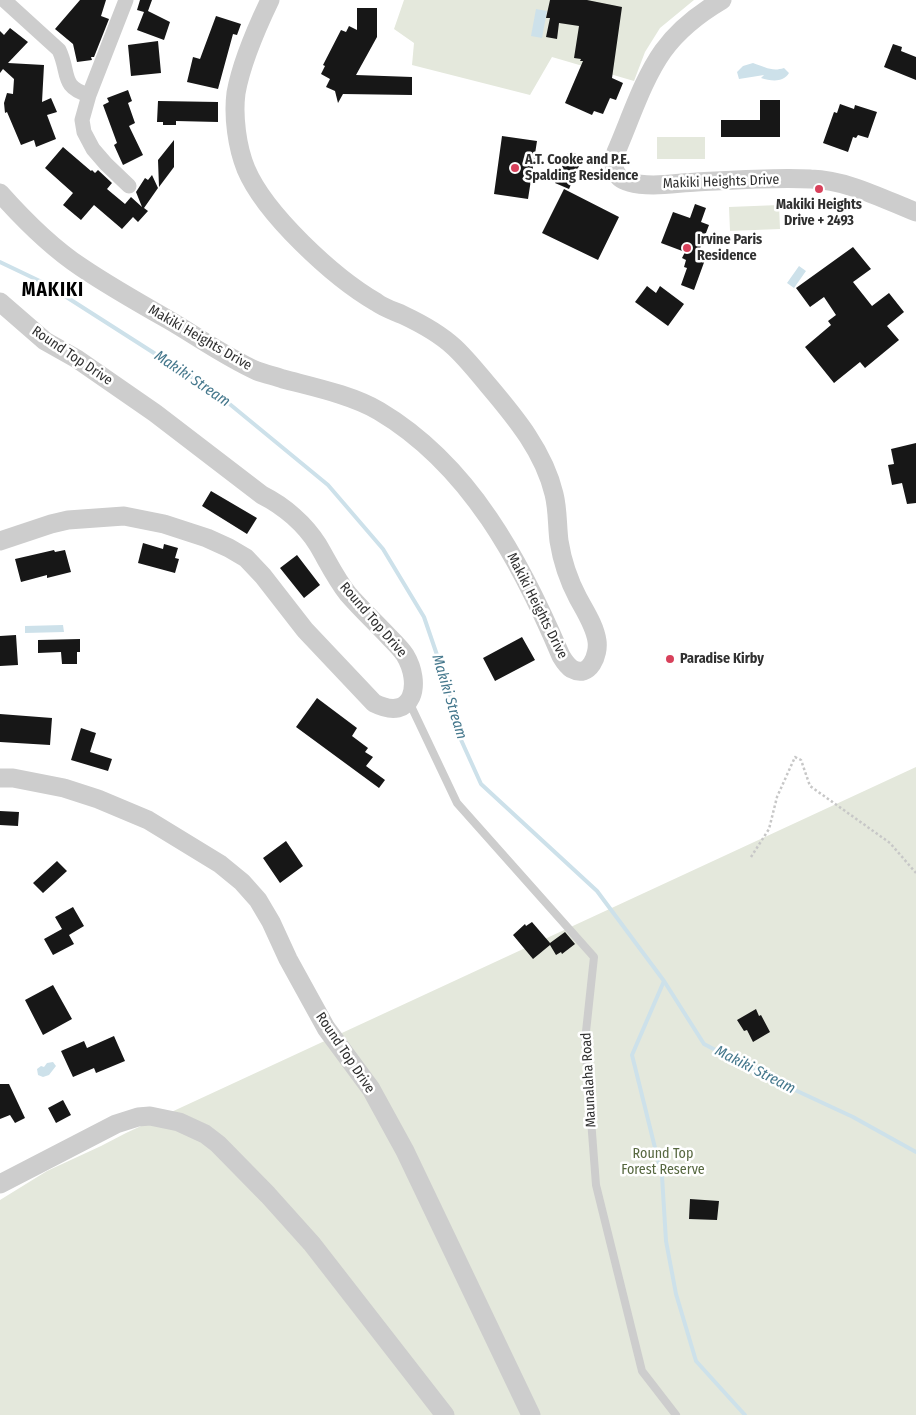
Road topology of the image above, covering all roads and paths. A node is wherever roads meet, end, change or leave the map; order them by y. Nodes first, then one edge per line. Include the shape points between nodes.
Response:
1 (4, 0) edge
2 (126, 0) edge
3 (270, 0) edge
4 (722, 0) edge
5 (89, 95) junction
6 (129, 186) dead end
7 (0, 194) edge
8 (916, 212) edge
9 (0, 302) edge
10 (0, 541) edge
11 (408, 702) junction
12 (0, 778) edge
13 (752, 857) dead end
14 (916, 873) edge
15 (0, 1184) edge
16 (445, 1415) edge
17 (531, 1415) edge
18 (676, 1415) edge

1 - 5 street via 59,50 70,86
2 - 5 street
3 - 7 street, Makiki Heights Drive via 236,94 236,125 245,167 266,203 320,259 375,302 453,346 525,431 549,478 567,574 595,633 597,642 593,664 577,671 567,665 498,531 456,475 423,442 378,410 352,399 259,372 226,354 80,266 52,245
4 - 8 street, Makiki Heights Drive via 691,22 663,52 647,80 616,152 613,164 616,174 628,182 656,185 812,178 846,186
5 - 6 street via 82,120 84,132 106,164
9 - 11 street, Round Top Drive via 45,341 155,413 298,521 318,545 349,595 404,653 415,681
10 - 11 street via 68,520 124,516 164,524 207,538 246,558 305,630 374,702 398,709
11 - 18 lane, Maunalaha Road via 457,803 594,957 585,1041 596,1186 642,1371
12 - 17 street, Round Top Drive via 64,788 148,820 220,864 258,900 326,1028 370,1089 405,1151
13 - 14 path via 769,829 777,797 795,757 801,760 810,786 890,844
15 - 16 street via 116,1124 138,1117 179,1122 205,1134 312,1244

